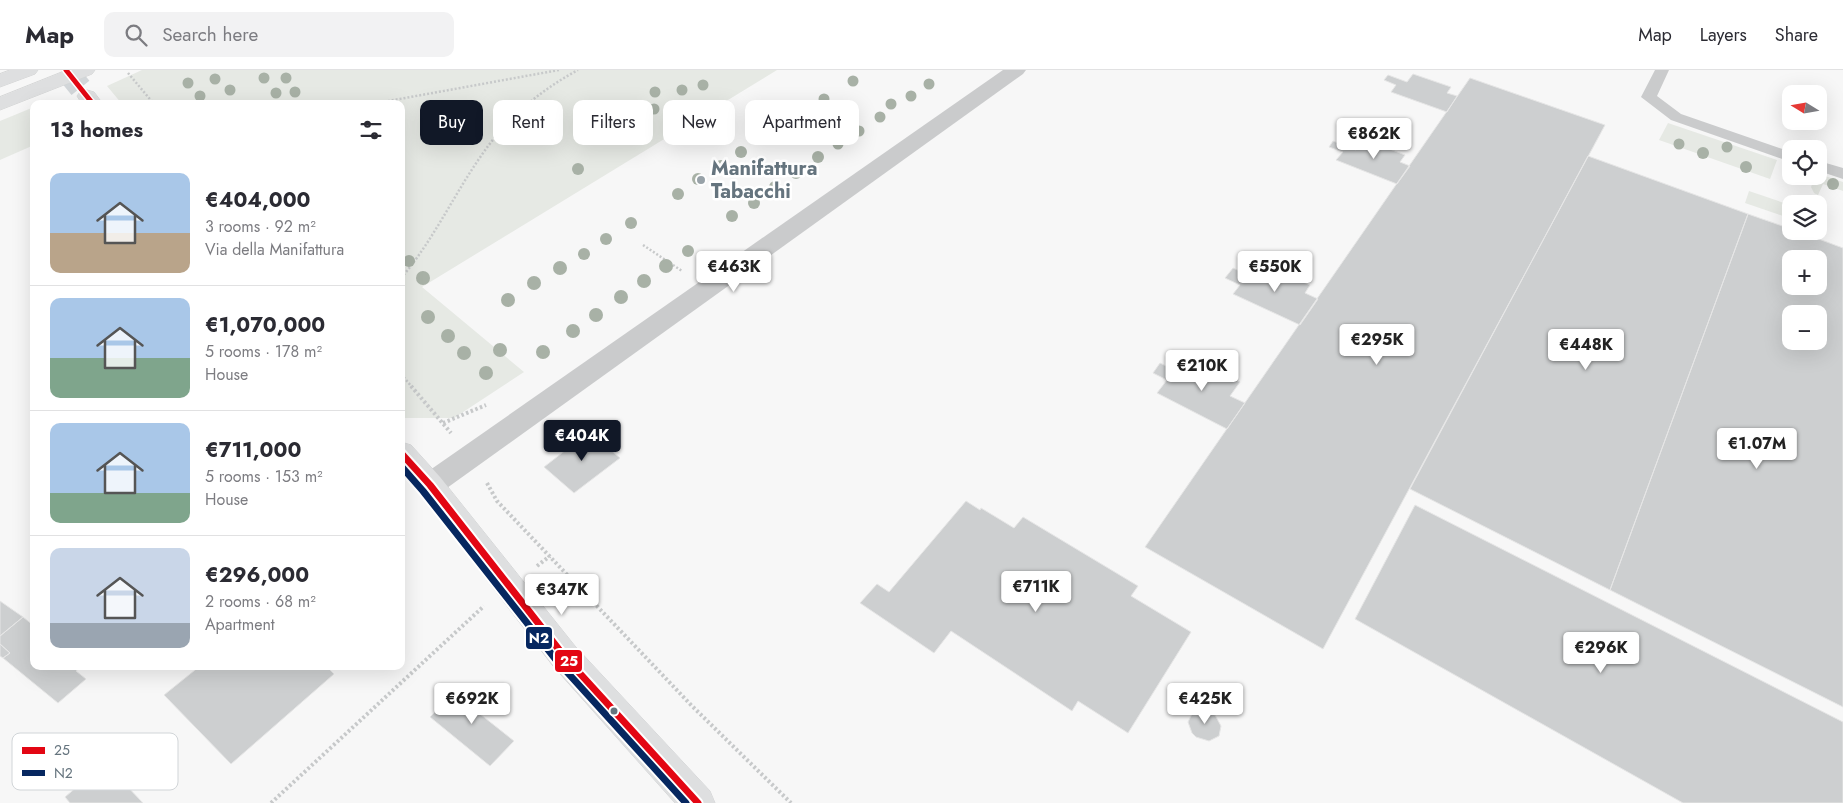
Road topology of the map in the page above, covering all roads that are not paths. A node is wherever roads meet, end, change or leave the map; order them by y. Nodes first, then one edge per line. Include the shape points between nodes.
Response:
1 (28, 70) edge
2 (85, 70) edge
3 (91, 70) edge
4 (1016, 70) edge
5 (1662, 70) edge
6 (0, 81) edge
7 (49, 84) junction
8 (0, 104) edge
9 (1782, 154) edge
10 (1827, 169) edge
11 (1843, 174) edge
12 (405, 457) edge
13 (430, 485) junction
14 (698, 803) edge

1 - 6 main road
2 - 7 main road
3 - 7 main road
4 - 13 street
5 - 9 lane via 1649,97 1676,117
7 - 8 main road
10 - 11 lane
12 - 13 main road
13 - 14 main road via 564,656

